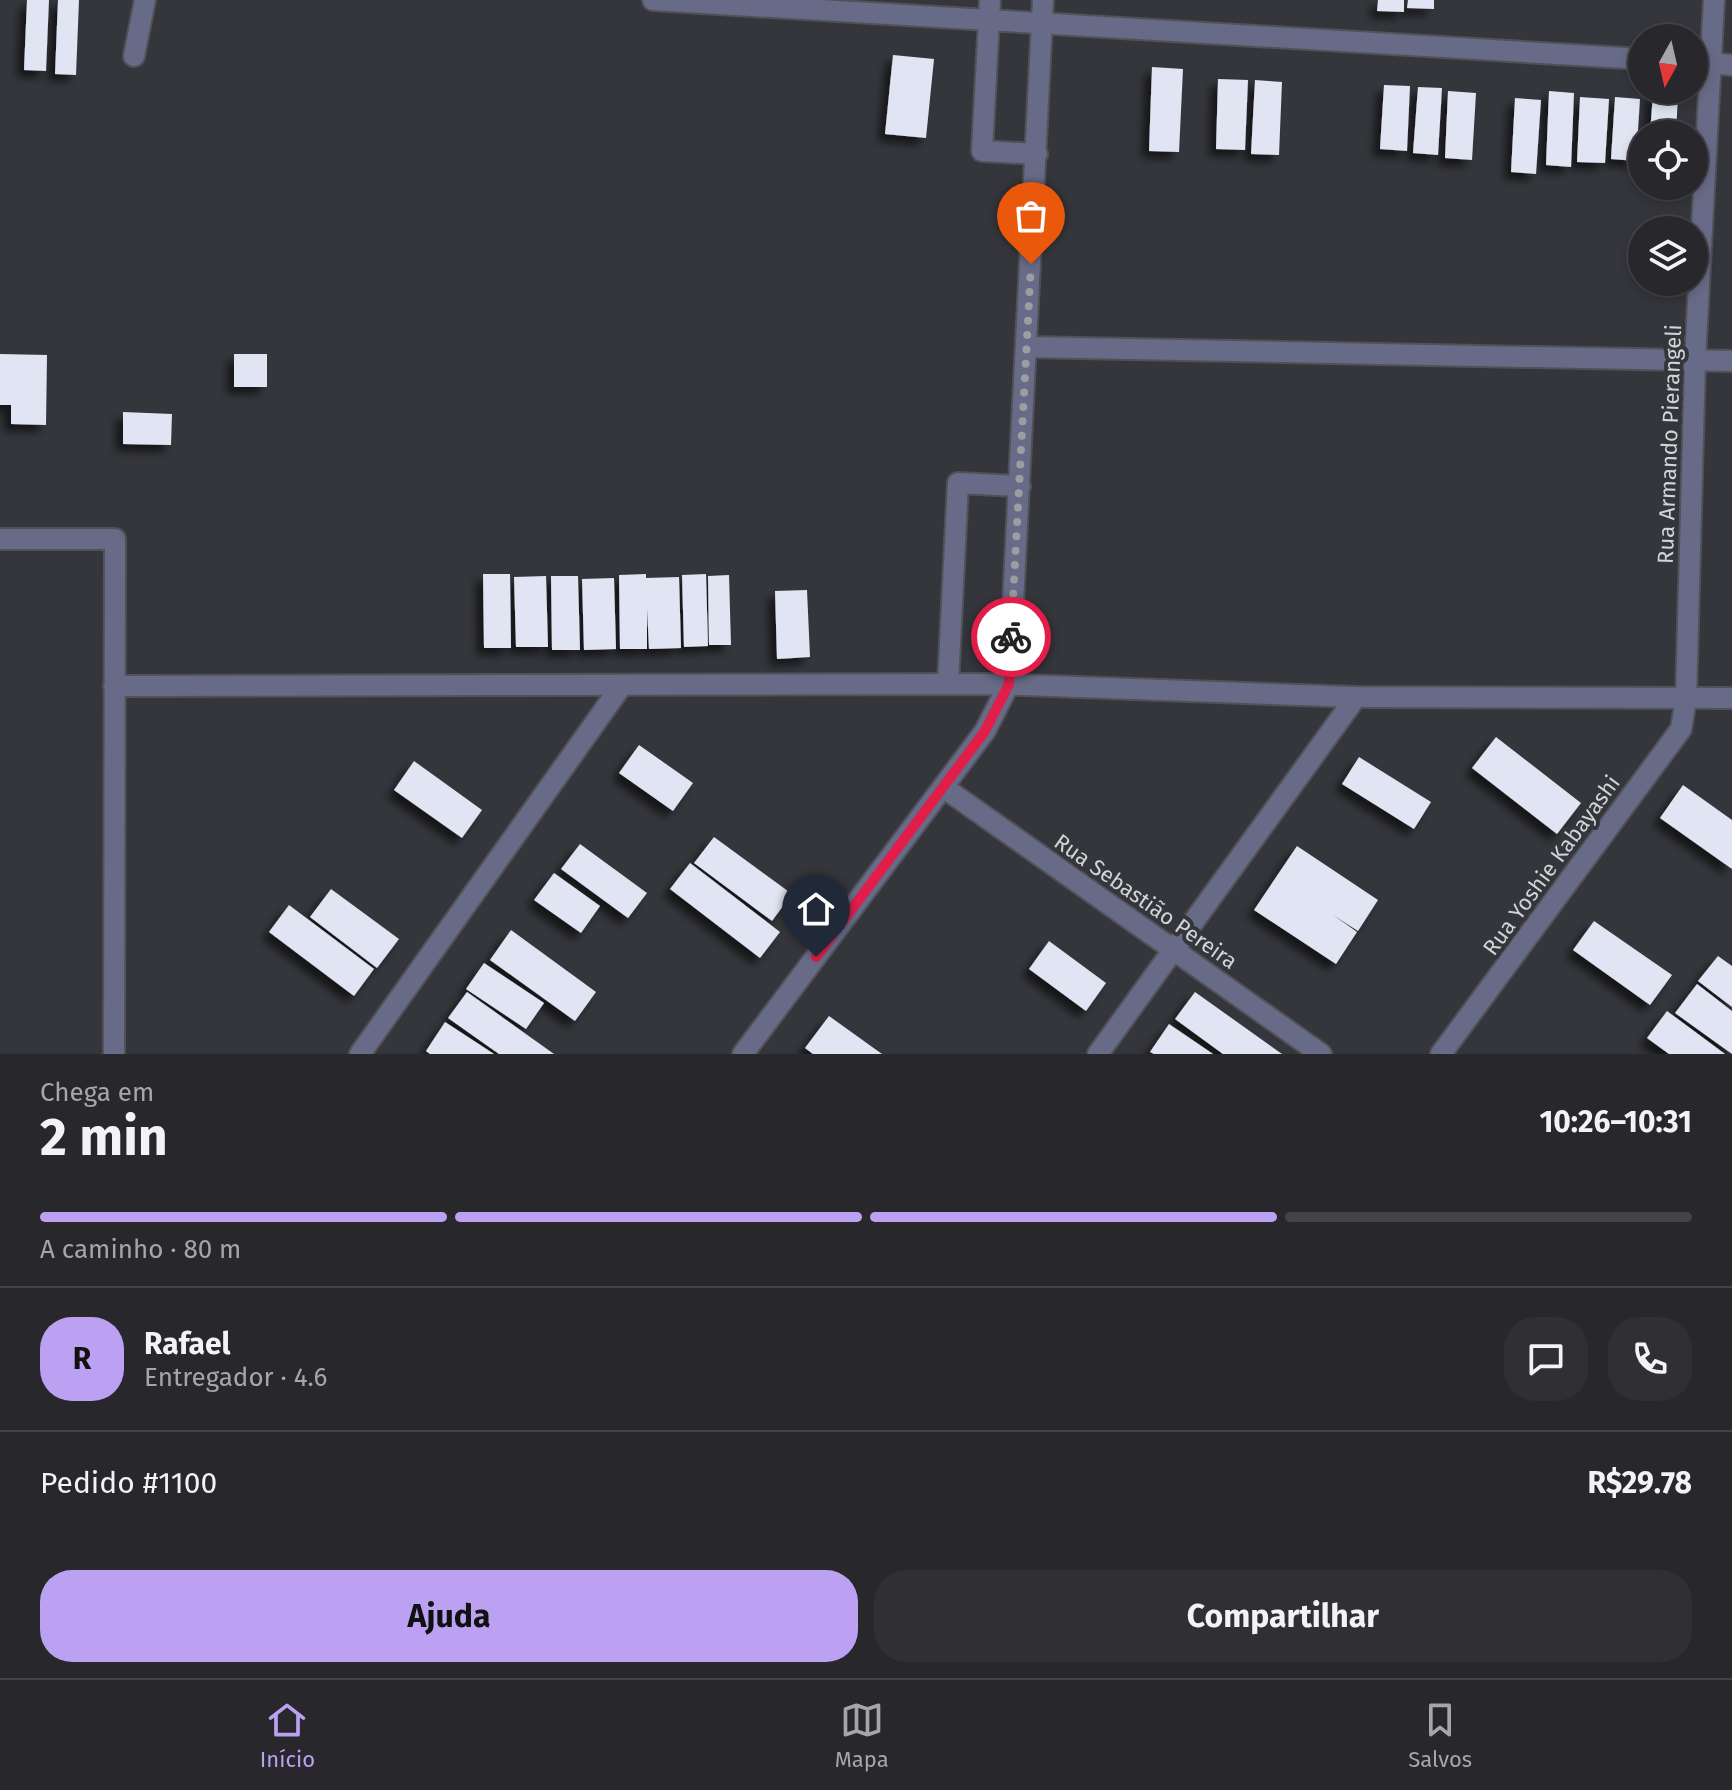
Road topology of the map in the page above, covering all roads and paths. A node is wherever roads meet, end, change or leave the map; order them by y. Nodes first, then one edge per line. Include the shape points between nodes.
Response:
1 (145, 0) edge
2 (653, 0) edge
3 (1043, 0) edge
4 (1714, 0) edge
5 (990, 10) edge
6 (1043, 23) junction
7 (1708, 32) edge
8 (134, 56) dead end
9 (1628, 58) edge
10 (1708, 63) edge
11 (1732, 65) edge
12 (1701, 104) edge
13 (1037, 154) junction
14 (1027, 347) junction
15 (1695, 360) junction
16 (1732, 361) edge
17 (1020, 486) junction
18 (0, 539) edge
19 (948, 684) junction
20 (1009, 684) junction
21 (622, 685) junction
22 (114, 686) junction
23 (1356, 697) junction
24 (1732, 698) edge
25 (1686, 699) junction
26 (943, 787) junction
27 (1173, 950) junction
28 (114, 1054) edge
29 (360, 1054) edge
30 (743, 1054) edge
31 (1098, 1054) edge
32 (1321, 1054) edge
33 (1441, 1054) edge

1 - 8 street
2 - 5 street
3 - 6 street
4 - 7 street, Rua Armando Pierangeli
5 - 6 street
5 - 13 street via 982,151
6 - 9 street
6 - 13 street
10 - 11 street
12 - 15 street, Rua Armando Pierangeli
13 - 14 street
14 - 15 street
14 - 17 street
15 - 16 street
15 - 25 street, Rua Armando Pierangeli
17 - 19 street via 958,483
17 - 20 street
18 - 22 street via 115,539
19 - 20 street
19 - 21 street
20 - 23 street
20 - 26 street via 985,731
21 - 22 street
21 - 29 street
22 - 28 street
23 - 25 street
23 - 27 street
24 - 25 street
25 - 33 street, Rua Yoshie Kabayashi via 1681,729
26 - 27 street, Rua Sebastião Pereira
26 - 30 street
27 - 31 street
27 - 32 street, Rua Sebastião Pereira

